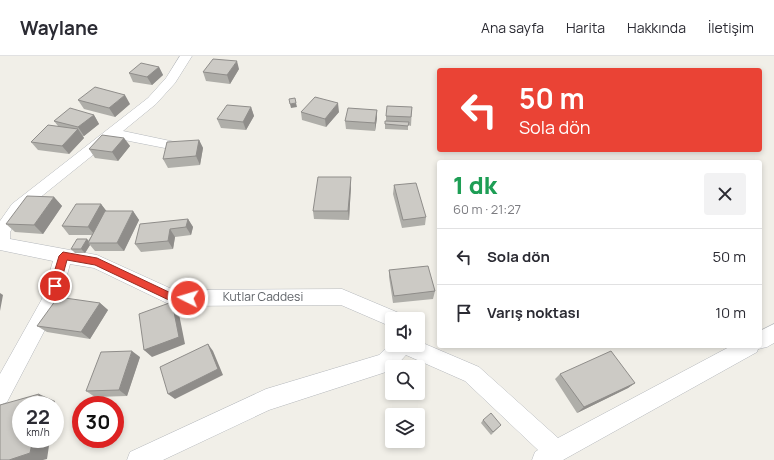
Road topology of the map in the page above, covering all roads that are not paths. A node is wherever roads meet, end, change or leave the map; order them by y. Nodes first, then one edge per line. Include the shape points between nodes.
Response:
1 (186, 56) edge
2 (112, 133) junction
3 (170, 144) edge
4 (63, 256) junction
5 (385, 316) edge
6 (774, 333) edge
7 (762, 340) edge
8 (746, 348) edge
9 (395, 352) edge
10 (422, 352) edge
11 (0, 395) edge
12 (549, 455) edge
13 (138, 460) edge

1 - 2 street, Kutlar Caddesi via 171,80 152,101
2 - 3 street
2 - 4 street, Kutlar Caddesi via 17,208 2,231 1,244
4 - 5 street, Kutlar Caddesi via 97,262 173,298 342,296
4 - 11 street via 51,301
6 - 7 street
8 - 12 street
9 - 13 street via 385,363 266,400
10 - 12 street via 472,374

